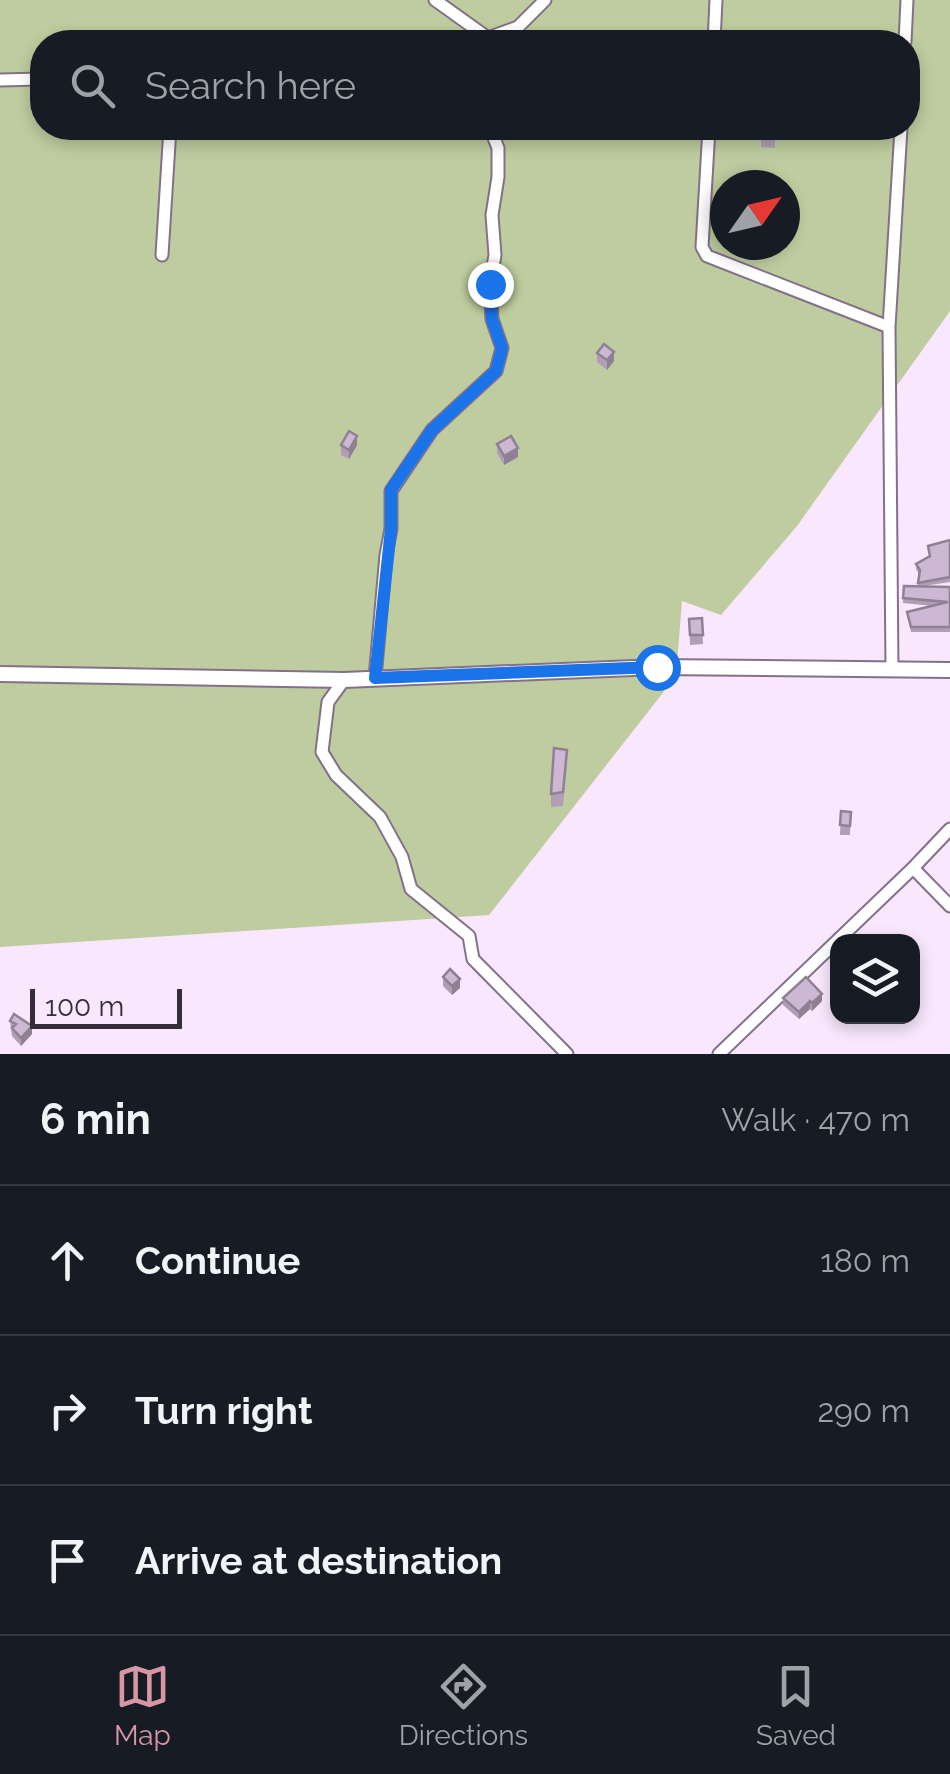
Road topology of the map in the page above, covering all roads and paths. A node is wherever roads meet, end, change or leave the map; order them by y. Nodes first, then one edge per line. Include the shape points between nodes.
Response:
1 (435, 0) edge
2 (545, 0) edge
3 (716, 0) edge
4 (907, 0) edge
5 (475, 30) edge
6 (511, 30) edge
7 (715, 30) edge
8 (906, 30) edge
9 (30, 79) edge
10 (0, 80) edge
11 (169, 140) edge
12 (495, 140) edge
13 (708, 140) edge
14 (899, 140) edge
15 (162, 255) dead end
16 (889, 327) junction
17 (892, 669) junction
18 (950, 670) edge
19 (0, 674) edge
20 (375, 678) junction
21 (344, 680) junction
22 (950, 829) edge
23 (913, 868) junction
24 (950, 906) edge
25 (567, 1054) edge
26 (719, 1054) edge

1 - 5 street
2 - 6 street
3 - 7 street
4 - 8 street
9 - 10 street
11 - 15 street
12 - 20 street via 490,284 502,348 496,371 432,430 391,490
13 - 16 street via 702,247 707,256
14 - 16 street
16 - 17 street
17 - 18 street
17 - 20 street via 657,667
19 - 21 street
20 - 21 street
21 - 25 street via 328,702 322,752 380,817 411,888 469,936 473,959
22 - 23 street
23 - 24 street
23 - 26 street

